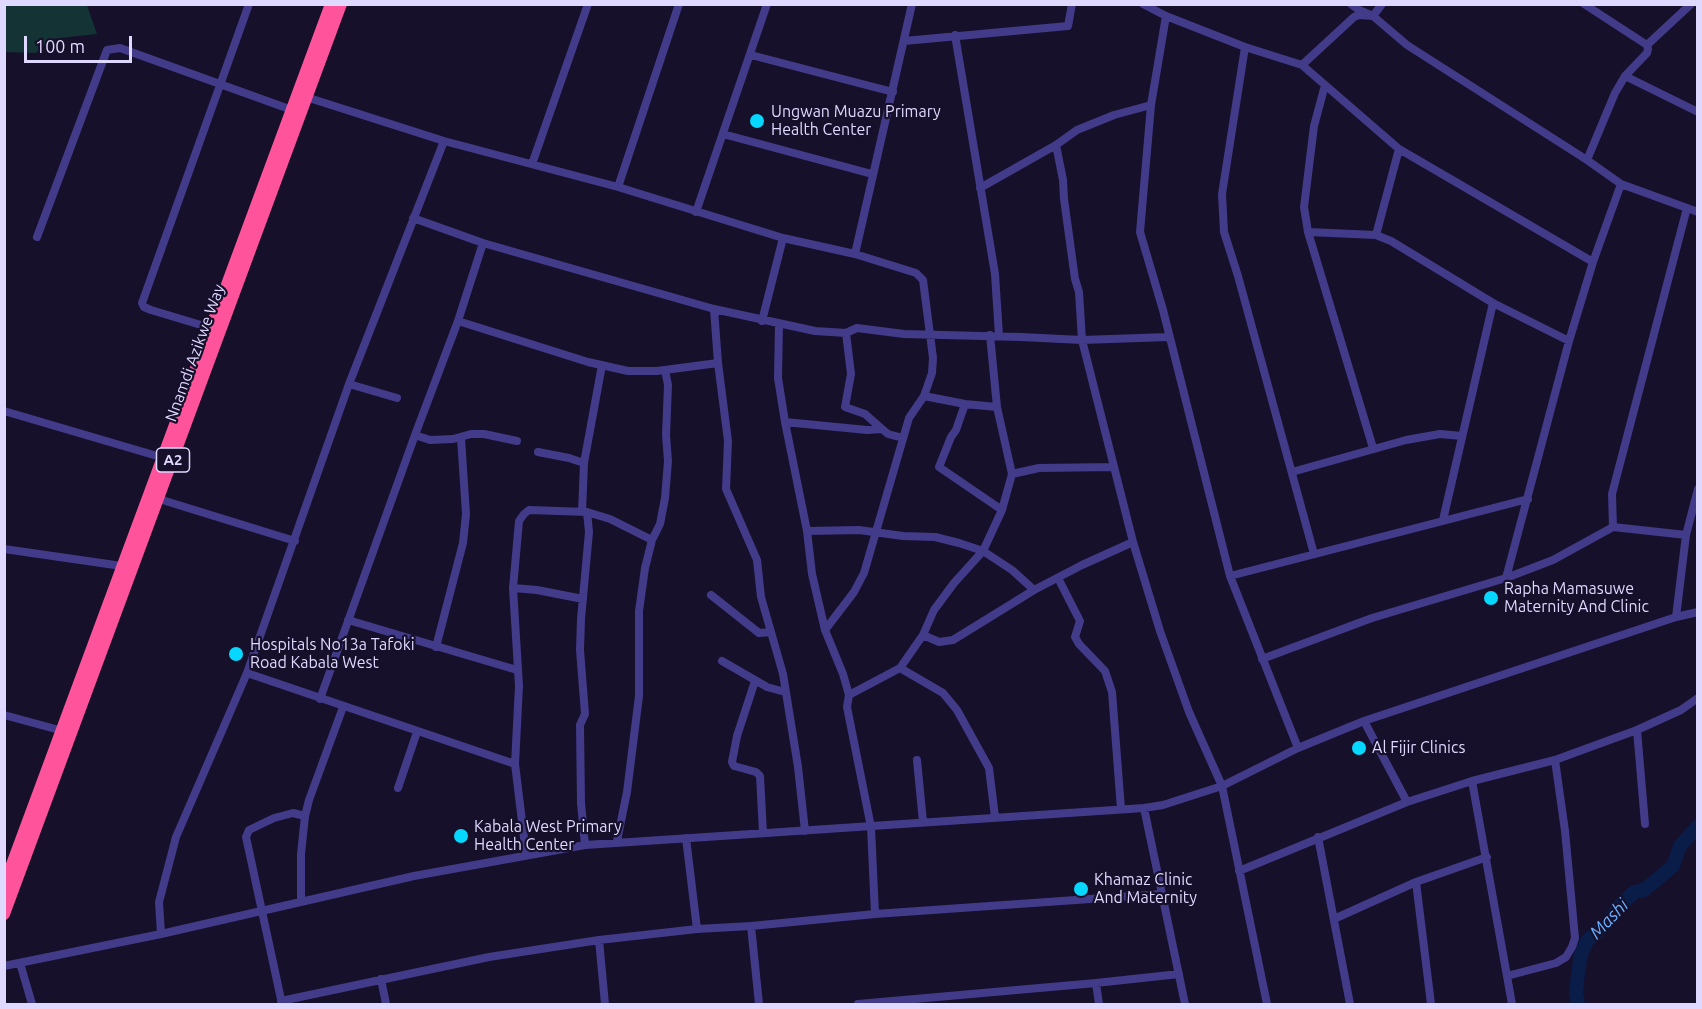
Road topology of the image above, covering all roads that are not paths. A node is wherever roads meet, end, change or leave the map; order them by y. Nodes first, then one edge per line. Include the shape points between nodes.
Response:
1 (249, 4) edge
2 (331, 4) edge
3 (341, 4) edge
4 (588, 4) edge
5 (679, 4) edge
6 (767, 4) edge
7 (912, 4) edge
8 (1072, 4) edge
9 (1143, 4) edge
10 (1351, 4) edge
11 (1382, 4) edge
12 (1584, 4) edge
13 (1691, 4) edge
14 (1166, 16) junction
15 (1373, 16) junction
16 (955, 35) junction
17 (904, 41) junction
18 (1647, 45) junction
19 (1245, 47) junction
20 (751, 55) junction
21 (1302, 65) junction
22 (1625, 76) junction
23 (220, 83) junction
24 (1325, 85) junction
25 (893, 92) junction
26 (306, 97) junction
27 (1151, 105) junction
28 (292, 110) junction
29 (1698, 112) edge
30 (723, 134) junction
31 (444, 141) junction
32 (1056, 145) junction
33 (1399, 149) junction
34 (1587, 160) junction
35 (532, 164) junction
36 (872, 174) junction
37 (1621, 184) junction
38 (618, 187) junction
39 (980, 188) junction
40 (1687, 208) junction
41 (696, 212) junction
42 (1698, 212) edge
43 (413, 218) junction
44 (1308, 232) junction
45 (1376, 235) junction
46 (37, 237) dead end
47 (783, 238) junction
48 (483, 243) junction
49 (855, 254) junction
50 (1593, 262) junction
51 (1493, 303) junction
52 (714, 309) junction
53 (458, 321) junction
54 (762, 321) junction
55 (779, 323) junction
56 (211, 328) junction
57 (846, 333) junction
58 (930, 334) junction
59 (994, 336) junction
60 (1168, 338) junction
61 (1082, 340) junction
62 (1569, 341) junction
63 (718, 363) junction
64 (602, 365) junction
65 (665, 370) junction
66 (350, 384) junction
67 (924, 396) junction
68 (397, 398) dead end
69 (965, 405) junction
70 (996, 407) junction
71 (4, 411) edge
72 (784, 422) junction
73 (882, 429) junction
74 (415, 435) junction
75 (1462, 436) junction
76 (461, 438) junction
77 (903, 438) junction
78 (517, 441) dead end
79 (1372, 448) junction
80 (538, 452) dead end
81 (164, 458) junction
82 (584, 463) junction
83 (1114, 467) junction
84 (1292, 472) junction
85 (1012, 474) junction
86 (1698, 489) edge
87 (159, 499) junction
88 (1527, 499) junction
89 (1002, 510) junction
90 (584, 512) junction
91 (1695, 512) edge
92 (1443, 520) junction
93 (1613, 527) junction
94 (807, 531) junction
95 (876, 532) junction
96 (1686, 535) junction
97 (652, 540) junction
98 (295, 541) junction
99 (1133, 542) junction
100 (4, 549) edge
101 (982, 551) junction
102 (1314, 554) junction
103 (122, 566) junction
104 (1230, 576) junction
105 (1058, 578) junction
106 (1506, 578) junction
107 (513, 588) junction
108 (1034, 590) junction
109 (711, 595) dead end
110 (583, 599) junction
111 (1698, 612) edge
112 (1676, 617) junction
113 (348, 620) junction
114 (825, 630) junction
115 (771, 632) junction
116 (923, 635) junction
117 (436, 647) junction
118 (1262, 659) junction
119 (722, 661) dead end
120 (900, 668) junction
121 (518, 670) junction
122 (247, 673) junction
123 (755, 681) junction
124 (784, 692) junction
125 (849, 695) junction
126 (1698, 698) edge
127 (320, 699) junction
128 (343, 707) junction
129 (4, 715) edge
130 (1364, 721) junction
131 (1637, 730) junction
132 (63, 731) junction
133 (417, 732) junction
134 (1298, 748) junction
135 (916, 760) dead end
136 (1555, 760) junction
137 (515, 764) junction
138 (1472, 781) junction
139 (1222, 786) junction
140 (398, 788) dead end
141 (1407, 802) junction
142 (1144, 808) junction
143 (1121, 809) junction
144 (306, 816) junction
145 (995, 817) junction
146 (923, 822) junction
147 (1645, 824) dead end
148 (871, 826) junction
149 (805, 831) junction
150 (764, 833) junction
151 (1318, 837) junction
152 (686, 838) junction
153 (617, 842) junction
154 (585, 845) junction
155 (526, 855) junction
156 (1487, 857) junction
157 (1239, 871) junction
158 (1416, 882) junction
159 (4, 886) edge
160 (1162, 894) junction
161 (301, 901) junction
162 (261, 909) junction
163 (4, 914) edge
164 (875, 914) junction
165 (1334, 919) junction
166 (751, 926) junction
167 (697, 929) junction
168 (161, 934) junction
169 (599, 940) junction
170 (20, 963) junction
171 (4, 966) edge
172 (1179, 974) junction
173 (1507, 976) junction
174 (381, 979) junction
175 (1096, 983) junction
176 (282, 1003) edge
177 (32, 1005) edge
178 (386, 1005) edge
179 (605, 1005) edge
180 (759, 1005) edge
181 (858, 1005) edge
182 (1099, 1005) edge
183 (1185, 1005) edge
184 (1267, 1005) edge
185 (1350, 1005) edge
186 (1431, 1005) edge
187 (1512, 1005) edge

1 - 23 street
2 - 28 highway, Nnamdi Azikwe Way / A2
3 - 26 highway, Nnamdi Azikwe Way / A2
4 - 35 street
5 - 38 street
6 - 20 street
7 - 17 street
8 - 16 street via 1068,26
9 - 14 street
10 - 15 street
11 - 15 street
12 - 18 street
13 - 18 street
14 - 19 street
14 - 27 street
15 - 21 street via 1354,17
15 - 34 street via 1407,45
16 - 17 street
16 - 39 street
17 - 25 street
18 - 22 street via 1647,53
19 - 21 street
19 - 84 street via 1222,194 1224,232
20 - 25 street
20 - 30 street
21 - 24 street
22 - 29 street
22 - 34 street
23 - 28 street
23 - 46 street via 120,48 107,50
23 - 56 street via 142,303 151,310
24 - 33 street
24 - 44 street via 1306,181 1304,207
25 - 36 street
26 - 31 street
26 - 87 highway, Nnamdi Azikwe Way / A2
27 - 32 street via 1114,114 1077,130
27 - 60 street via 1140,232
28 - 56 highway, Nnamdi Azikwe Way / A2
30 - 36 street
30 - 41 street
31 - 35 street
31 - 43 street
32 - 39 street
32 - 61 street via 1079,292
33 - 45 street
33 - 50 street
34 - 37 street
35 - 38 street
36 - 49 street
37 - 40 street
37 - 50 street
38 - 41 street
39 - 59 street via 995,274
40 - 42 street
40 - 93 street via 1612,494
41 - 47 street
43 - 48 street
43 - 66 street
44 - 45 street
44 - 79 street
45 - 51 street
47 - 49 street
47 - 54 street
48 - 52 street
48 - 53 street
49 - 58 street via 916,273 923,280
50 - 62 street
51 - 62 street
51 - 75 street
52 - 54 street
52 - 63 street
53 - 64 street
53 - 74 street
54 - 55 street
55 - 57 street
55 - 72 street via 778,378
56 - 81 highway, Nnamdi Azikwe Way / A2
57 - 58 street via 857,328
57 - 73 street via 851,374 845,407 865,414
58 - 59 street
58 - 67 street via 932,373
59 - 61 street
59 - 70 street
60 - 61 street
60 - 104 street
61 - 83 street
62 - 88 street
63 - 65 street
63 - 115 street via 728,441 726,489 757,560 761,597
64 - 65 street via 628,371
64 - 82 street
65 - 97 street via 666,489 660,524
66 - 68 street
66 - 98 street
67 - 69 street
67 - 77 street via 909,418
69 - 70 street
69 - 89 street via 939,466
70 - 85 street
71 - 81 street
72 - 73 street
72 - 94 street
73 - 77 street
74 - 76 street via 429,440
74 - 113 street
75 - 79 street via 1440,434
75 - 92 street
76 - 78 street via 484,434
76 - 117 street via 466,514 463,543
77 - 95 street
79 - 84 street
80 - 82 street
81 - 103 highway, Nnamdi Azikwe Way / A2
82 - 90 street
83 - 85 street via 1039,468
83 - 99 street
84 - 102 street
85 - 89 street
86 - 91 street
87 - 98 street
87 - 163 highway, Nnamdi Azikwe Way / A2
88 - 92 street
88 - 106 street
89 - 101 street
90 - 97 street via 610,519
90 - 107 street via 529,510 524,514 519,521
90 - 110 street via 589,532
91 - 96 street
92 - 102 street
93 - 96 street
93 - 106 street via 1552,560
94 - 95 street
94 - 114 street
95 - 101 street via 935,537
95 - 114 street via 864,573
96 - 112 street
97 - 153 street via 639,611 639,696
98 - 122 street
99 - 105 street
99 - 139 street via 1189,712
100 - 103 street
101 - 108 street
101 - 116 street via 934,610
102 - 104 street
103 - 132 highway, Nnamdi Azikwe Way / A2
104 - 118 street
105 - 108 street
105 - 143 street via 1080,621 1075,637 1105,672 1112,692
106 - 118 street via 1372,618
107 - 110 street
107 - 121 street
108 - 116 street via 953,640 939,642
109 - 115 street via 759,633
110 - 154 street via 580,650 585,714 580,725 580,754
111 - 112 street
112 - 130 street
113 - 117 street
113 - 127 street
114 - 125 street
115 - 124 street
116 - 120 street
117 - 121 street
118 - 134 street
119 - 123 street
120 - 125 street
120 - 145 street via 943,693 957,710 989,768
121 - 137 street
122 - 127 street
122 - 168 street via 176,837 159,902
123 - 124 street
123 - 150 street via 732,762 760,776
124 - 149 street
125 - 148 street via 847,707
126 - 131 street
127 - 128 street
128 - 133 street
128 - 144 street
129 - 132 street
130 - 134 street
130 - 141 street
131 - 136 street
131 - 147 street
132 - 159 highway, Nnamdi Azikwe Way / A2
133 - 137 street
133 - 140 street
134 - 139 street
135 - 146 street
136 - 138 street
136 - 173 street via 1575,938 1566,957 1556,963
137 - 155 street
138 - 141 street
138 - 156 street
139 - 142 street
139 - 157 street
141 - 151 street
142 - 143 street
142 - 160 street
143 - 145 street
144 - 161 street
144 - 162 street via 293,813 274,818 249,831 246,837
145 - 146 street
146 - 148 street
148 - 149 street
148 - 164 street
149 - 150 street
150 - 152 street
151 - 157 street
151 - 165 street
152 - 153 street
152 - 167 street
153 - 154 street
154 - 155 street
155 - 161 street
156 - 158 street
156 - 173 street
157 - 184 street
158 - 165 street
158 - 186 street
160 - 164 street
160 - 172 street
161 - 162 street
162 - 168 street
162 - 176 street
164 - 166 street
165 - 185 street
166 - 167 street
166 - 180 street
167 - 169 street
168 - 170 street
169 - 174 street
169 - 179 street
170 - 171 street
170 - 177 street
172 - 175 street
172 - 183 street
173 - 187 street
174 - 176 street
174 - 178 street
175 - 181 street
175 - 182 street

